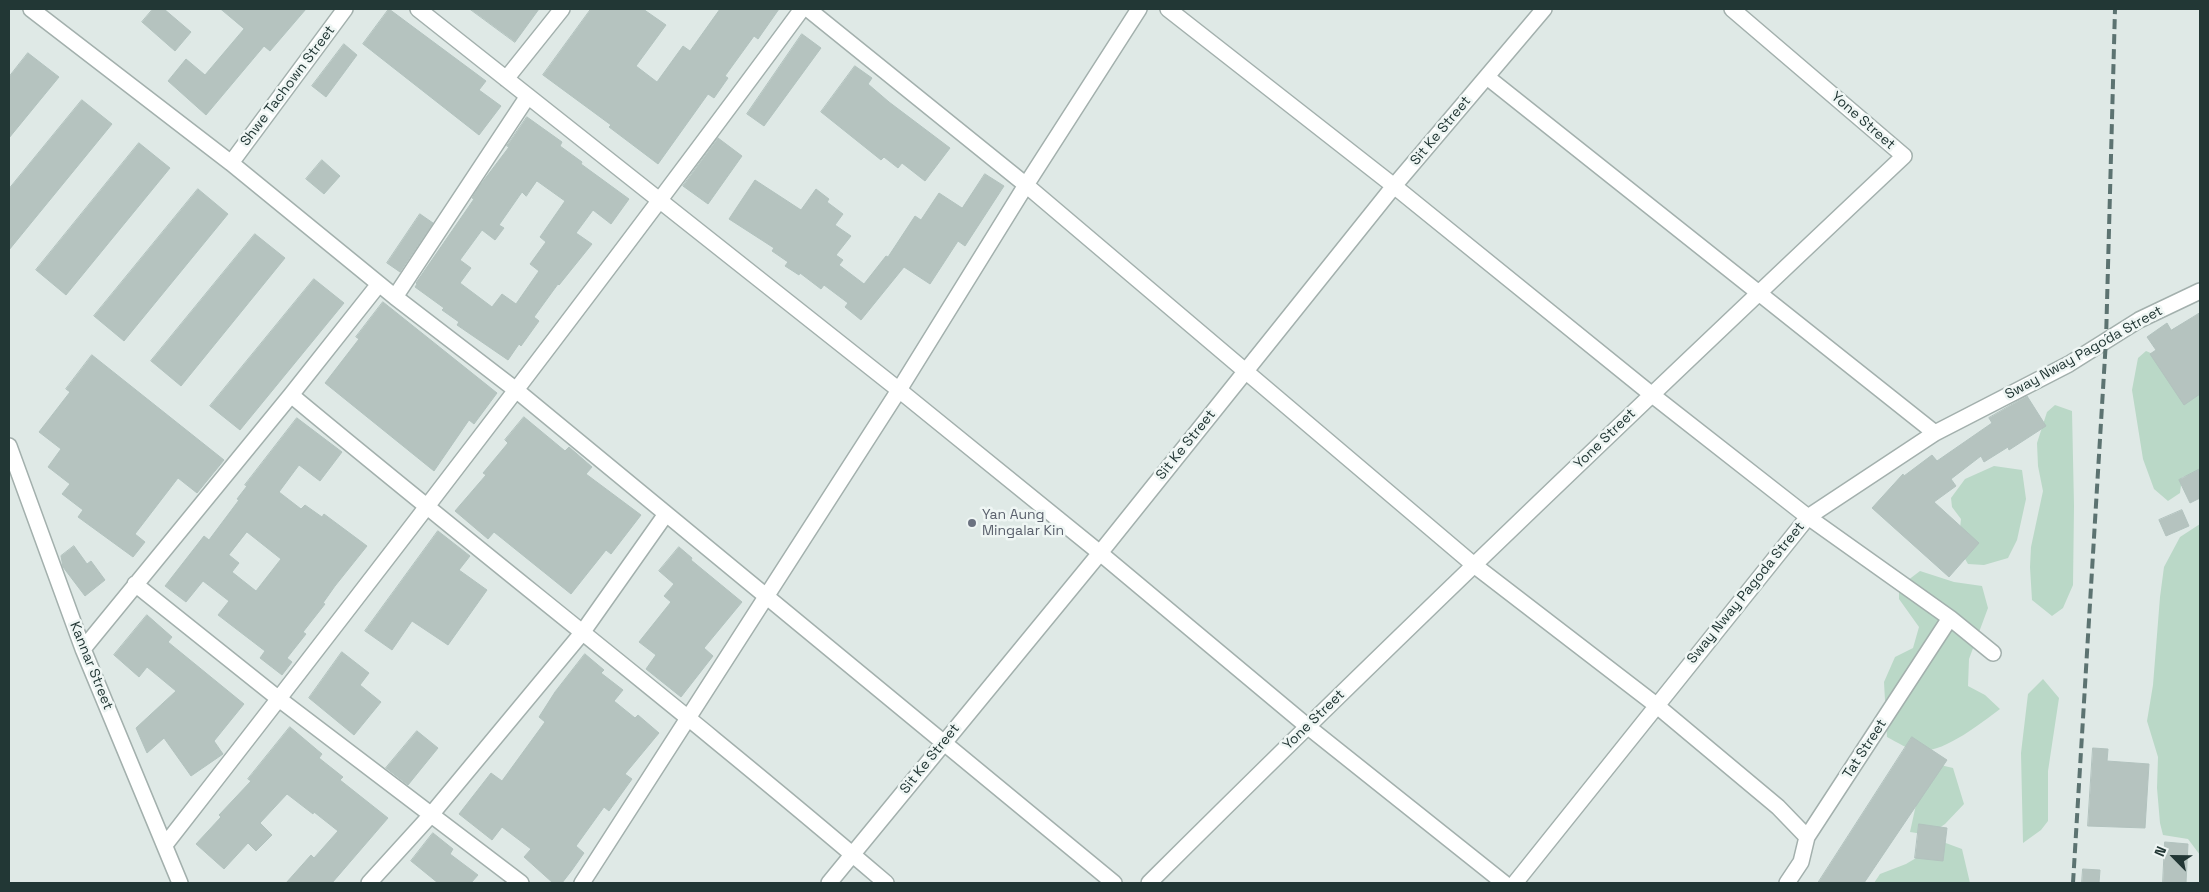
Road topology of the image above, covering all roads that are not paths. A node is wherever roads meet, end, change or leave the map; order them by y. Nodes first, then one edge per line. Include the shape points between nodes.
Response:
1 (31, 9) edge
2 (346, 9) edge
3 (418, 9) edge
4 (562, 9) edge
5 (802, 9) edge
6 (808, 9) edge
7 (1139, 9) edge
8 (1168, 9) edge
9 (1544, 9) edge
10 (1732, 9) edge
11 (1487, 77) junction
12 (506, 79) junction
13 (528, 96) junction
14 (231, 163) junction
15 (1026, 185) junction
16 (1394, 186) junction
17 (660, 201) junction
18 (379, 284) junction
19 (2200, 291) edge
20 (1758, 293) junction
21 (394, 297) junction
22 (1245, 372) junction
23 (516, 390) junction
24 (899, 390) junction
25 (1651, 394) junction
26 (291, 395) junction
27 (1935, 433) junction
28 (9, 446) edge
29 (427, 508) junction
30 (666, 514) junction
31 (1808, 517) junction
32 (1100, 553) junction
33 (1474, 565) junction
34 (135, 584) junction
35 (766, 598) junction
36 (1950, 618) junction
37 (582, 633) junction
38 (82, 649) junction
39 (1993, 653) dead end
40 (279, 699) junction
41 (1656, 705) junction
42 (688, 718) junction
43 (1307, 726) junction
44 (943, 743) junction
45 (430, 816) junction
46 (1807, 837) junction
47 (165, 845) junction
48 (852, 854) junction
49 (180, 883) edge
50 (369, 883) edge
51 (521, 883) edge
52 (582, 883) edge
53 (830, 883) edge
54 (886, 883) edge
55 (1114, 883) edge
56 (1149, 883) edge
57 (1504, 883) edge
58 (1515, 883) edge
59 (1787, 883) edge

1 - 14 street
2 - 14 street, Shwe Tachown Street
3 - 12 street
4 - 12 street
5 - 17 street
6 - 15 street
7 - 15 street
8 - 16 street
9 - 11 street, Sit Ke Street
10 - 20 street, Yone Street via 1904,156
11 - 16 street, Sit Ke Street
11 - 20 street
12 - 13 street
13 - 17 street
13 - 21 street
14 - 18 street
15 - 22 street
15 - 24 street
16 - 22 street, Sit Ke Street
16 - 25 street
17 - 23 street
17 - 24 street
18 - 21 street
18 - 26 street
19 - 27 street, Sway Nway Pagoda Street via 2139,320 2069,364
20 - 25 street, Yone Street
20 - 27 street
21 - 23 street
22 - 32 street, Sit Ke Street
22 - 33 street
23 - 29 street
23 - 30 street
24 - 32 street
24 - 35 street
25 - 31 street
25 - 33 street, Yone Street
26 - 29 street
26 - 34 street
27 - 31 street, Sway Nway Pagoda Street
28 - 38 street, Kannar Street
29 - 37 street
29 - 40 street
30 - 35 street
30 - 37 street
31 - 36 street
31 - 41 street, Sway Nway Pagoda Street
32 - 43 street
32 - 44 street, Sit Ke Street
33 - 41 street
33 - 43 street, Yone Street
34 - 38 street
34 - 40 street
35 - 42 street
35 - 44 street
36 - 39 street
36 - 46 street, Tat Street
37 - 42 street
37 - 45 street
38 - 47 street, Kannar Street
40 - 45 street
40 - 47 street
41 - 46 street via 1778,806
41 - 58 street, Sway Nway Pagoda Street
42 - 48 street
42 - 52 street
43 - 56 street, Yone Street
43 - 57 street
44 - 48 street, Sit Ke Street
44 - 55 street
45 - 50 street
45 - 51 street
46 - 59 street, Tat Street via 1801,862
47 - 49 street, Kannar Street
48 - 53 street, Sit Ke Street
48 - 54 street

